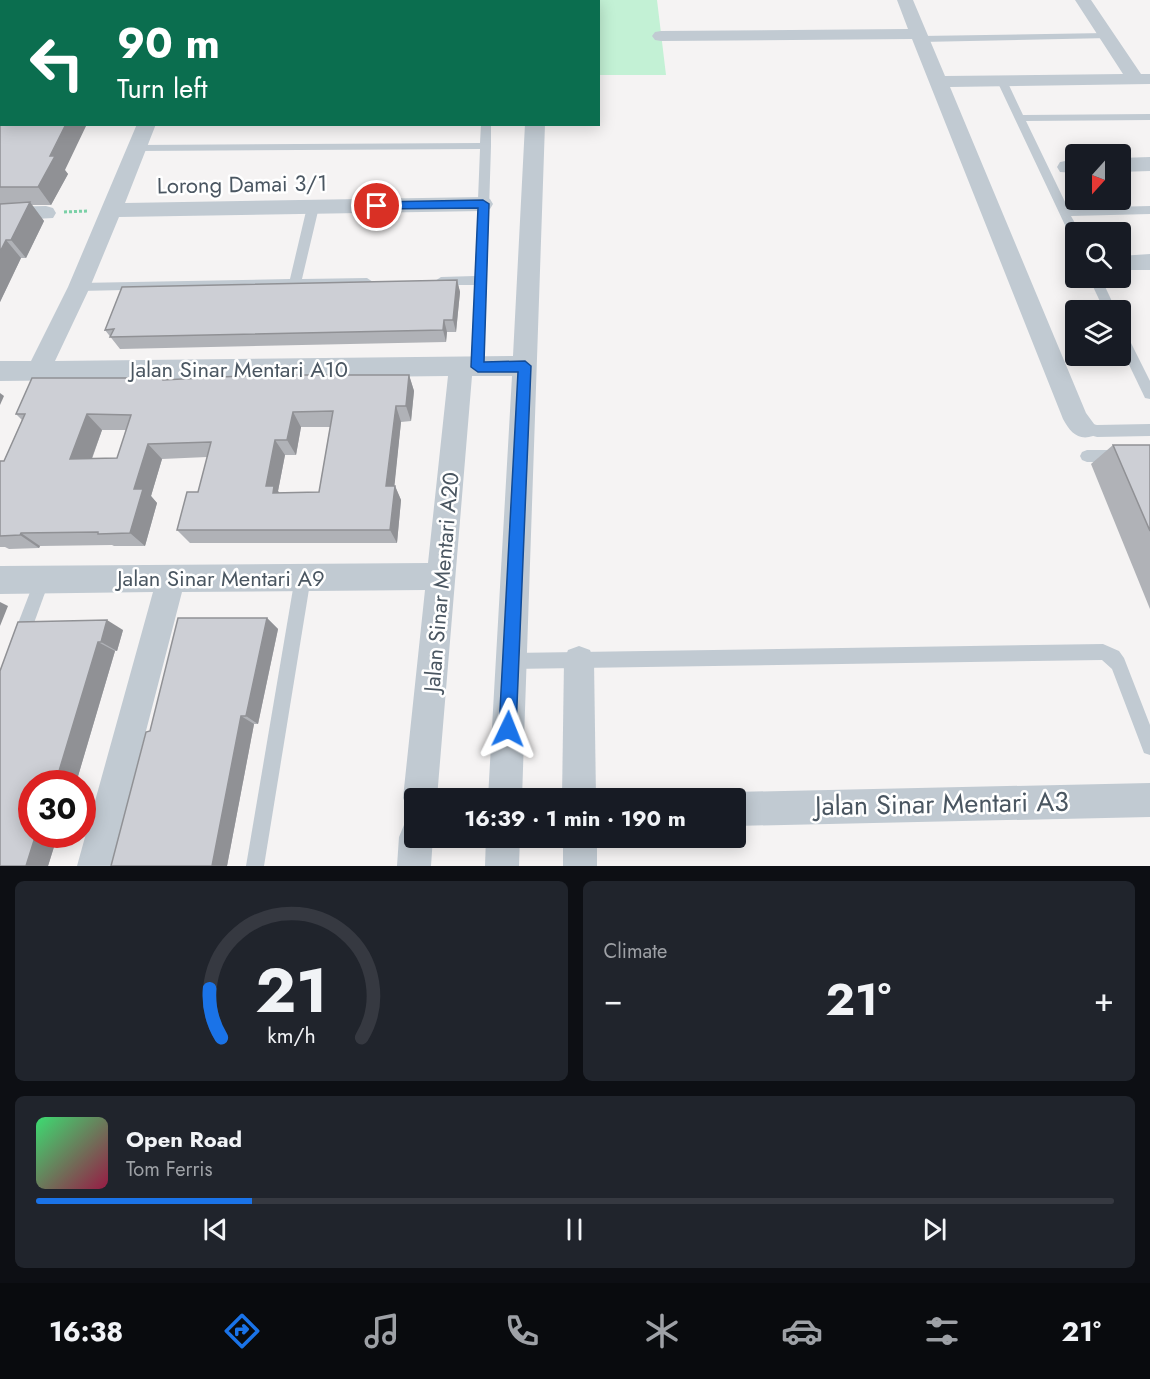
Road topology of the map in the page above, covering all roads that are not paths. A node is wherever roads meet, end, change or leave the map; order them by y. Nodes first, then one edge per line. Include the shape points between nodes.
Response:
1 (905, 0) edge
2 (1083, 0) edge
3 (661, 36) dead end
4 (1106, 36) junction
5 (920, 37) junction
6 (1142, 79) edge
7 (1002, 81) junction
8 (938, 82) junction
9 (1150, 117) edge
10 (1019, 118) junction
11 (146, 126) edge
12 (486, 126) edge
13 (535, 126) edge
14 (486, 146) junction
15 (138, 148) junction
16 (1150, 164) edge
17 (1131, 165) edge
18 (483, 204) junction
19 (313, 207) junction
20 (110, 210) junction
21 (1150, 210) edge
22 (1064, 212) junction
23 (46, 213) road end
24 (0, 214) edge
25 (1069, 222) edge
26 (1150, 262) edge
27 (1131, 263) edge
28 (481, 280) junction
29 (423, 281) edge
30 (376, 282) edge
31 (295, 283) junction
32 (79, 286) junction
33 (1131, 355) edge
34 (525, 366) junction
35 (470, 367) junction
36 (39, 370) junction
37 (0, 371) edge
38 (1150, 394) edge
39 (1084, 428) joint
40 (1150, 430) edge
41 (1087, 456) dead end
42 (1150, 456) edge
43 (442, 576) junction
44 (303, 577) junction
45 (171, 578) junction
46 (0, 579) edge
47 (42, 579) junction
48 (13, 658) edge
49 (511, 661) junction
50 (579, 661) junction
51 (1150, 747) edge
52 (421, 788) edge
53 (505, 788) edge
54 (579, 788) edge
55 (1150, 800) edge
56 (746, 809) edge
57 (415, 848) edge
58 (503, 848) edge
59 (579, 848) edge
60 (94, 866) edge
61 (255, 866) edge
62 (414, 866) edge
63 (502, 866) edge
64 (580, 866) edge

1 - 5 street
2 - 4 street
3 - 5 street
4 - 5 lane
4 - 6 street
5 - 8 street
6 - 7 street
7 - 8 street
7 - 10 lane
8 - 39 street via 1076,419
9 - 10 lane
10 - 22 lane
11 - 15 street
12 - 14 lane
13 - 34 street
14 - 15 lane
14 - 18 lane
15 - 20 street
16 - 17 street
18 - 19 street, Lorong Damai 3/1
18 - 28 lane
19 - 20 street, Lorong Damai 3/1
19 - 31 lane
20 - 32 street
21 - 22 lane
22 - 25 lane
23 - 24 street
26 - 27 street
28 - 29 lane
28 - 35 lane
30 - 31 lane
31 - 32 lane
32 - 36 street
33 - 38 lane
34 - 35 street, Jalan Sinar Mentari A10
34 - 49 street
35 - 36 street, Jalan Sinar Mentari A10
35 - 43 street, Jalan Sinar Mentari A20
36 - 37 street, Jalan Sinar Mentari A10
39 - 40 lane
41 - 42 lane
43 - 44 street, Jalan Sinar Mentari A9
43 - 52 street, Jalan Sinar Mentari A20
44 - 45 street, Jalan Sinar Mentari A9
44 - 61 lane
45 - 47 street, Jalan Sinar Mentari A9
45 - 60 street
46 - 47 street, Jalan Sinar Mentari A9
47 - 48 lane
49 - 50 lane
49 - 53 street
50 - 51 lane via 1103,652 1118,664
50 - 54 street
55 - 56 street, Jalan Sinar Mentari A3
57 - 62 street
58 - 63 street
59 - 64 street

